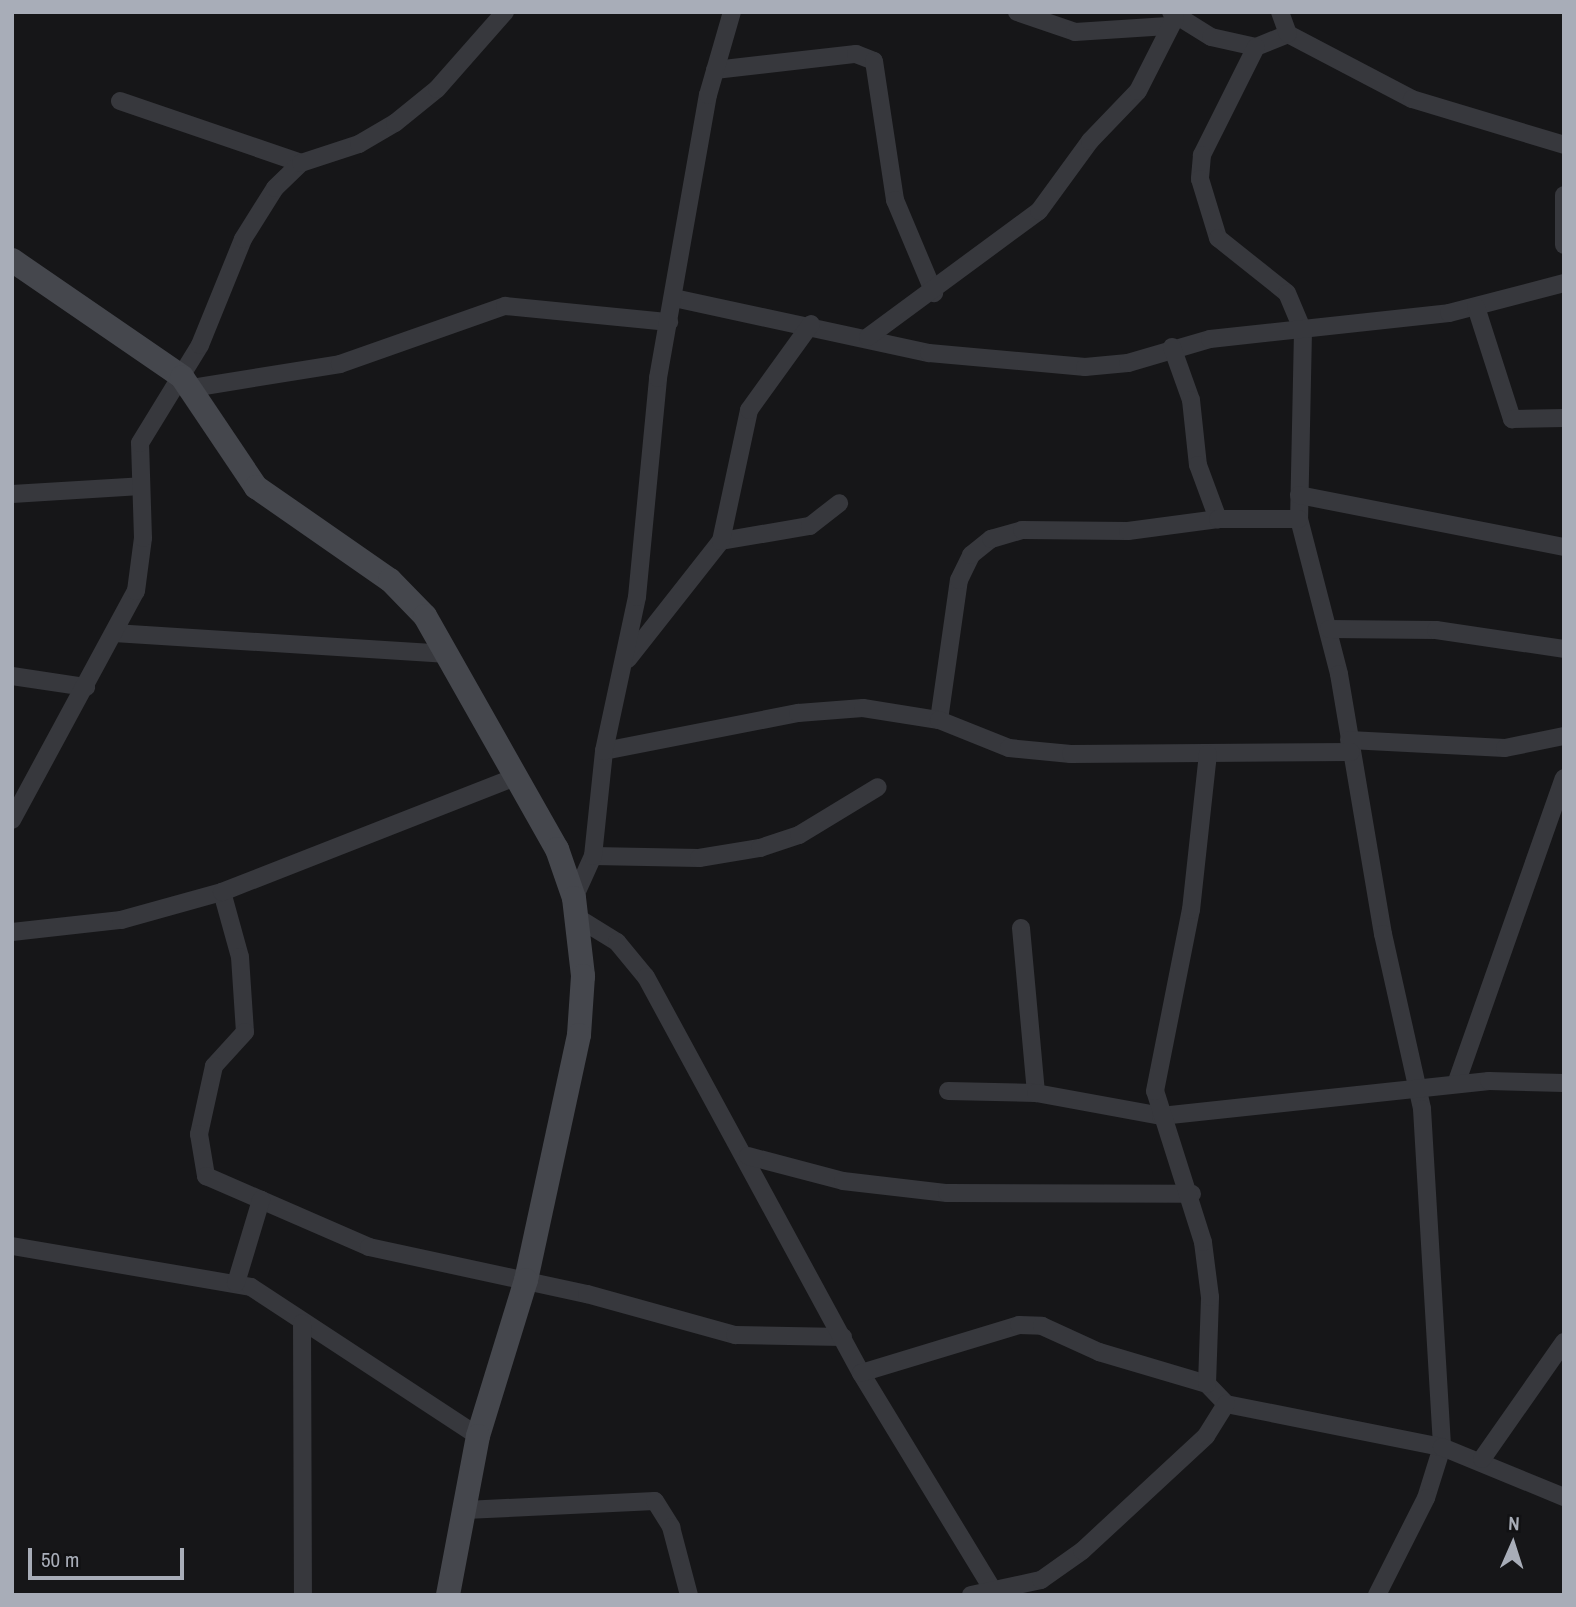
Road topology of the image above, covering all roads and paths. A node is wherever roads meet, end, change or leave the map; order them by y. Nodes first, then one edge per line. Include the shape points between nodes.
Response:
1 (505, 12) edge
2 (732, 12) edge
3 (1017, 12) edge
4 (1280, 12) edge
5 (1171, 19) edge
6 (1287, 34) junction
7 (1256, 47) junction
8 (715, 70) junction
9 (120, 101) dead end
10 (1564, 145) edge
11 (301, 163) junction
12 (1564, 195) edge
13 (1564, 245) edge
14 (12, 260) edge
15 (1564, 283) edge
16 (934, 293) junction
17 (674, 298) junction
18 (1476, 307) junction
19 (669, 322) junction
20 (811, 324) junction
21 (1303, 331) junction
22 (868, 337) junction
23 (1172, 347) junction
24 (187, 382) junction
25 (1564, 418) edge
26 (141, 486) junction
27 (12, 494) edge
28 (1300, 495) junction
29 (839, 503) dead end
30 (1219, 519) junction
31 (1299, 519) junction
32 (721, 541) junction
33 (1564, 547) edge
34 (1329, 629) junction
35 (114, 633) junction
36 (1564, 649) edge
37 (448, 654) junction
38 (628, 659) junction
39 (12, 676) edge
40 (86, 687) junction
41 (939, 720) junction
42 (1564, 736) edge
43 (1350, 746) junction
44 (604, 751) junction
45 (1208, 754) junction
46 (518, 776) junction
47 (1564, 778) edge
48 (21, 785) edge
49 (878, 787) dead end
50 (12, 820) edge
51 (593, 856) junction
52 (222, 892) junction
53 (576, 908) junction
54 (1021, 928) dead end
55 (12, 932) edge
56 (1564, 1083) edge
57 (1456, 1084) junction
58 (1417, 1088) junction
59 (948, 1091) dead end
60 (1037, 1093) junction
61 (1161, 1116) junction
62 (748, 1156) junction
63 (1192, 1194) junction
64 (261, 1200) junction
65 (12, 1246) edge
66 (526, 1280) junction
67 (236, 1283) junction
68 (302, 1323) junction
69 (843, 1337) junction
70 (1564, 1342) edge
71 (861, 1373) junction
72 (1207, 1384) junction
73 (1226, 1404) junction
74 (478, 1436) junction
75 (1442, 1447) junction
76 (1482, 1459) junction
77 (1564, 1497) edge
78 (465, 1510) junction
79 (995, 1593) edge
80 (303, 1595) edge
81 (448, 1595) edge
82 (689, 1595) edge
83 (971, 1595) edge
84 (1377, 1595) edge

1 - 11 street via 438,89 395,123 359,144
2 - 8 street
3 - 5 street via 1074,32
4 - 6 street
5 - 7 street via 1211,37
5 - 16 street via 1157,62 1138,91 1090,141 1039,211
6 - 7 street
6 - 10 street via 1412,99 1470,122
7 - 21 street via 1202,155 1200,179 1219,238 1287,293
8 - 16 street via 856,54 874,61 895,200
8 - 17 street
9 - 11 street
11 - 24 street via 275,188 243,239
12 - 13 street
14 - 24 street
15 - 18 street
16 - 22 street
17 - 19 street
17 - 20 street
18 - 21 street
18 - 25 street via 1512,419
19 - 24 street via 505,306 340,364
19 - 38 street
20 - 22 street
20 - 32 street via 749,410
21 - 23 street
21 - 28 street
22 - 23 street via 929,353 1085,367 1128,363
23 - 30 street via 1191,400 1198,465
24 - 26 street via 145,428
24 - 37 street via 256,487 390,580 425,616
26 - 27 street
26 - 35 street via 141,562 135,591
28 - 31 street
28 - 33 street
29 - 32 street via 810,526
30 - 31 street
30 - 41 street via 1128,531 1022,530 991,540 971,555 959,580
31 - 34 street
32 - 38 street
34 - 36 street via 1436,630
34 - 43 street
35 - 37 street
35 - 40 street
37 - 46 street
38 - 44 street
39 - 40 street
40 - 48 street
41 - 44 street via 876,708 798,713
41 - 45 street via 1009,748
42 - 43 street via 1505,748
43 - 45 street
43 - 58 street
44 - 51 street
45 - 61 street via 1191,910 1159,1057 1155,1091
46 - 52 street
46 - 53 street via 557,849
47 - 57 street
48 - 50 street
49 - 51 street via 799,835 760,848 699,858
51 - 53 street
52 - 55 street via 121,920
52 - 64 street via 240,957 245,1032 214,1066 199,1134 200,1164 206,1176
53 - 62 street via 617,942 646,977
53 - 66 street via 579,1035
54 - 60 street
56 - 57 street
57 - 58 street
58 - 61 street
58 - 75 street
59 - 60 street
60 - 61 street
61 - 63 street
62 - 63 street via 843,1181 947,1193
62 - 69 street
63 - 72 street via 1210,1297
64 - 66 street via 369,1247
64 - 67 street
65 - 67 street
66 - 69 street via 735,1335
66 - 74 street
67 - 68 street
68 - 74 street
68 - 80 street
69 - 71 street
70 - 76 street
71 - 72 street via 1031,1324
71 - 79 street
72 - 73 street
73 - 75 street
73 - 79 street via 1206,1436 1082,1551 1041,1580
74 - 78 street
75 - 76 street
75 - 84 street via 1426,1498
76 - 77 street
78 - 81 street
78 - 82 street via 655,1501 671,1527
79 - 83 street

